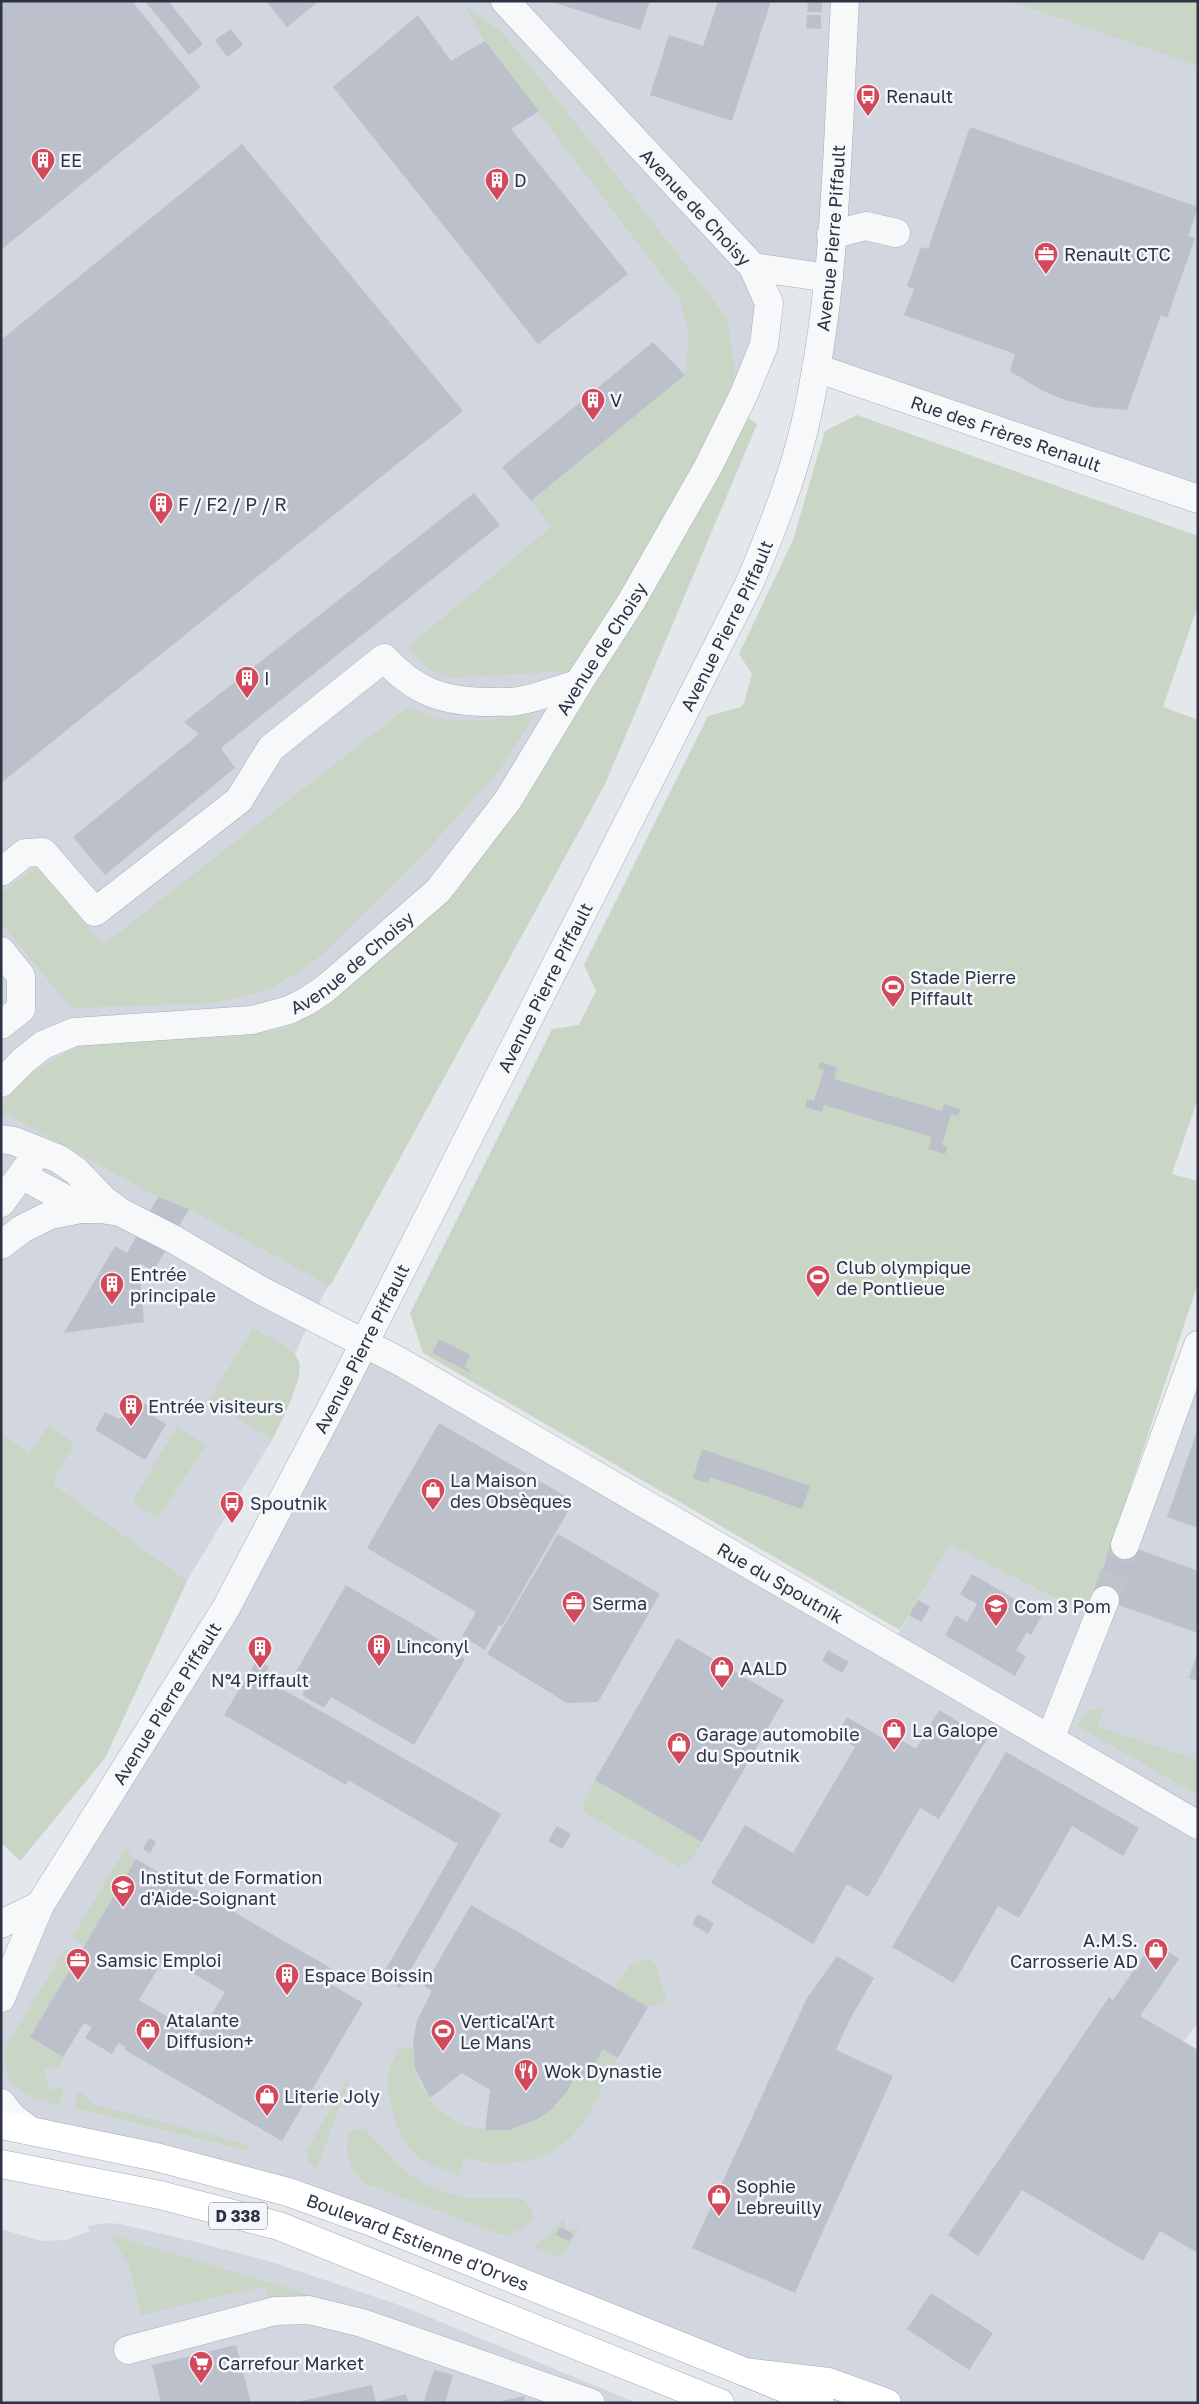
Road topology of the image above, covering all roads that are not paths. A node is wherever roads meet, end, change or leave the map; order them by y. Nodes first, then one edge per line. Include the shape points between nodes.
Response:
1 (505, 1) edge
2 (846, 1) edge
3 (896, 233) dead end
4 (831, 235) junction
5 (753, 267) junction
6 (829, 278) junction
7 (816, 368) junction
8 (1198, 499) edge
9 (578, 684) junction
10 (1, 872) edge
11 (1, 951) edge
12 (1, 1025) edge
13 (1, 1083) edge
14 (1, 1140) edge
15 (29, 1148) junction
16 (23, 1175) junction
17 (1, 1202) edge
18 (81, 1209) junction
19 (120, 1212) junction
20 (1, 1245) edge
21 (362, 1343) junction
22 (1198, 1345) edge
23 (1125, 1545) tunnel mouth
24 (1106, 1600) tunnel mouth
25 (1050, 1739) junction
26 (1198, 1825) edge
27 (40, 1906) junction
28 (1, 1924) edge
29 (1, 1998) edge
30 (1, 2103) edge
31 (1, 2125) edge
32 (31, 2131) junction
33 (1, 2164) edge
34 (128, 2350) dead end
35 (744, 2372) junction
36 (591, 2403) edge
37 (720, 2403) edge
38 (820, 2403) edge
39 (887, 2403) edge

1 - 5 street, Avenue de Choisy
2 - 4 street, Avenue Pierre Piffault
3 - 4 street via 866,226
4 - 6 street, Avenue Pierre Piffault
5 - 6 street
5 - 9 street, Avenue de Choisy via 769,303 764,345 748,386 708,467 636,594
6 - 7 street, Avenue Pierre Piffault
7 - 8 street, Rue des Frères Renault
7 - 21 street, Avenue Pierre Piffault via 804,430 780,511 750,582
9 - 10 street via 518,701 468,702 428,693 396,671 384,658 271,748 239,800 95,912 43,852 25,853
9 - 13 street, Avenue de Choisy via 508,800 438,892 308,1001 271,1017 252,1020 74,1032 43,1045
11 - 12 street via 21,976 21,1009
14 - 15 street via 14,1141
15 - 16 street via 34,1156
15 - 19 street via 59,1159
16 - 17 street
16 - 18 street
18 - 19 street
18 - 20 street via 36,1221
19 - 21 street, Rue du Spoutnik
21 - 25 street, Rue du Spoutnik via 422,1374
21 - 27 street, Avenue Pierre Piffault via 226,1608
22 - 23 street
24 - 25 street
25 - 26 street, Rue du Spoutnik
27 - 28 street
27 - 29 street, Avenue Pierre Piffault
30 - 32 street via 12,2117
31 - 32 main road, Boulevard Estienne d'Orves / D 338
32 - 35 main road, Boulevard Estienne d'Orves / D 338 via 156,2157 288,2192 369,2221
33 - 37 main road, Boulevard Estienne d'Orves / D 338 via 160,2195 279,2226
34 - 36 street via 275,2311 309,2310 362,2323
35 - 38 main road, Boulevard Estienne d'Orves / D 338
35 - 39 main road via 828,2382

